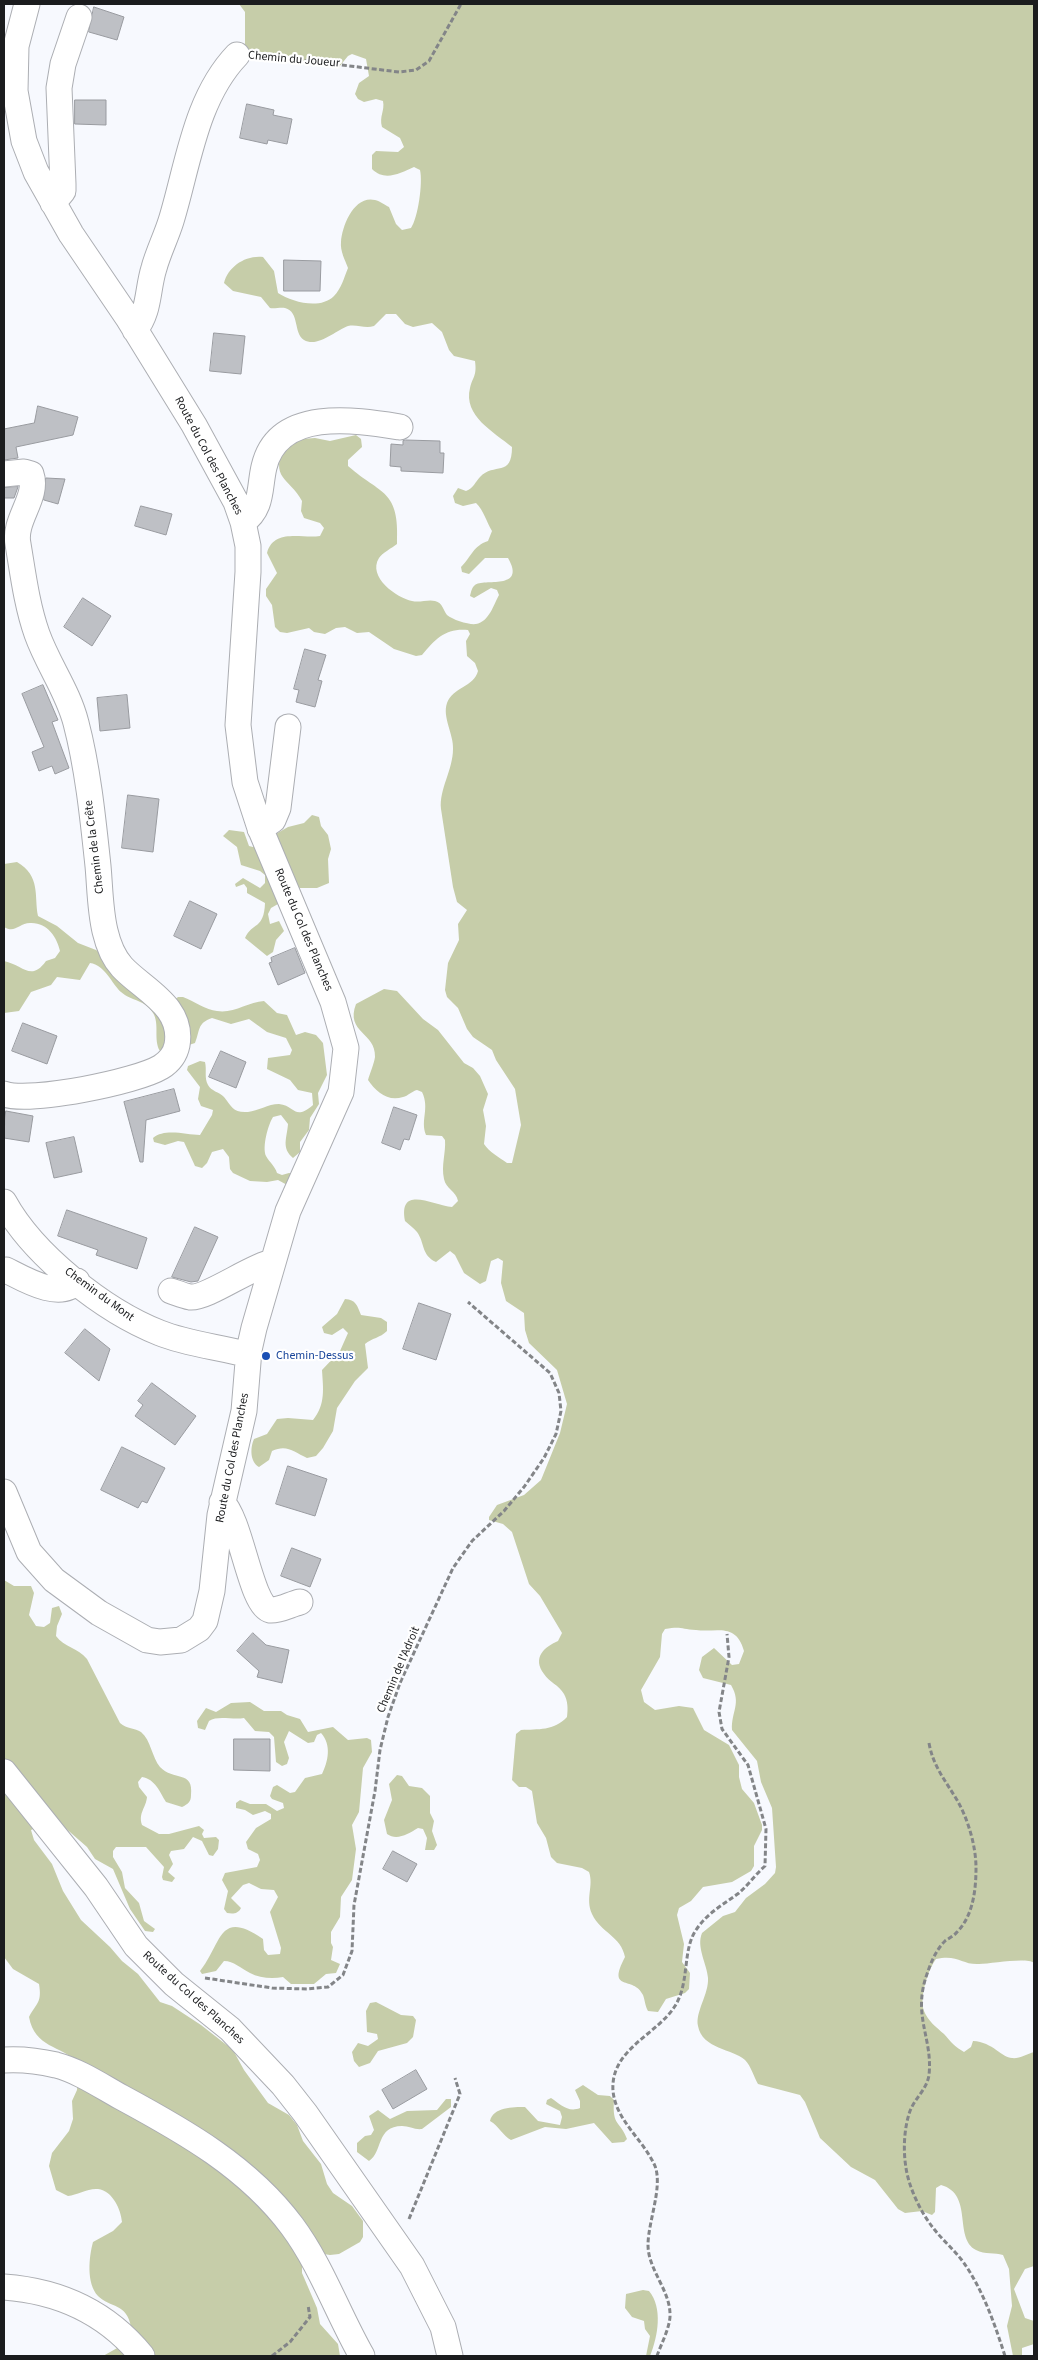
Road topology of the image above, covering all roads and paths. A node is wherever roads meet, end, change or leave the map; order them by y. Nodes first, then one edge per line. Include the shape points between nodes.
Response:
1 (27, 4) edge
2 (461, 4) edge
3 (79, 18) dead end
4 (237, 56) joint
5 (53, 204) junction
6 (135, 330) junction
7 (400, 427) dead end
8 (4, 474) edge
9 (244, 522) junction
10 (288, 727) dead end
11 (260, 829) junction
12 (4, 1094) edge
13 (4, 1202) edge
14 (272, 1262) junction
15 (6, 1270) dead end
16 (77, 1281) junction
17 (171, 1291) dead end
18 (468, 1302) dead end
19 (249, 1355) junction
20 (4, 1492) edge
21 (222, 1502) junction
22 (300, 1602) dead end
23 (727, 1634) dead end
24 (929, 1743) dead end
25 (4, 1772) edge
26 (174, 1984) junction
27 (4, 2060) edge
28 (455, 2078) dead end
29 (393, 2238) junction
30 (4, 2287) edge
31 (308, 2300) dead end
32 (142, 2356) edge
33 (272, 2356) edge
34 (362, 2356) edge
35 (450, 2356) edge
36 (657, 2356) edge
37 (1005, 2356) edge

1 - 5 street, Route du Col des Planches via 16,46 14,91 24,140 42,186
2 - 4 path, Chemin du Joueur via 429,61 416,70 398,72 251,54
3 - 5 street via 63,64 59,88 64,184
4 - 6 street, Chemin du Joueur via 223,70 202,115 153,270 148,305
5 - 6 street, Route du Col des Planches
6 - 9 street, Route du Col des Planches via 194,425
7 - 9 street via 344,420 314,423 289,432 272,448 264,468 258,503 254,513
8 - 12 street, Chemin de la Crête via 24,472 32,479 32,491 20,520 17,541 37,634 66,693 76,722 93,824 104,927 110,948 122,966 166,1006 178,1039 170,1061 136,1077 60,1093
9 - 11 street, Route du Col des Planches via 248,572 238,725 245,782
10 - 11 street via 278,808 273,820
11 - 14 street, Route du Col des Planches via 333,1002 346,1048 342,1092 291,1204
13 - 16 street, Chemin du Mont via 34,1241
14 - 17 street via 252,1268 200,1295 188,1297
14 - 19 street, Route du Col des Planches
15 - 16 street via 44,1287 65,1289
16 - 19 street, Chemin du Mont via 120,1313 161,1334
18 - 26 path, Chemin de l'Adroit via 550,1373 559,1393 561,1411 556,1434 539,1465 504,1511 472,1542 453,1568 400,1682 380,1750 354,1905 352,1951 343,1975 328,1987 307,1989 272,1988 206,1978 182,1978
19 - 21 street, Route du Col des Planches via 244,1411
20 - 21 street, Route du Col des Planches via 29,1552 54,1580 135,1634 160,1642 192,1636 205,1621 212,1591
21 - 22 street via 234,1520 252,1581 264,1606 269,1610
23 - 36 path via 729,1657 719,1712 722,1729 748,1765 754,1783 766,1829 765,1866 739,1892 722,1902 696,1930 688,1956 685,1984 676,2004 666,2019 623,2056 614,2075 613,2091 620,2114 655,2167 657,2180 648,2245 670,2314
24 - 37 path via 938,1772 964,1812 976,1866 975,1892 966,1920 934,1957 923,1987 921,2022 928,2077 910,2111 904,2150 906,2168 919,2205 929,2222 966,2265 984,2298
25 - 26 street, Route du Col des Planches via 81,1868 136,1946
26 - 29 street, Route du Col des Planches via 230,2029 283,2085
27 - 34 street via 35,2061 72,2071 157,2117 233,2166 274,2203 292,2226
28 - 29 path via 460,2094 413,2212
29 - 35 street, Route du Col des Planches via 434,2308 448,2342
30 - 32 street via 48,2294 93,2312 115,2328
31 - 33 path via 310,2317 290,2342

